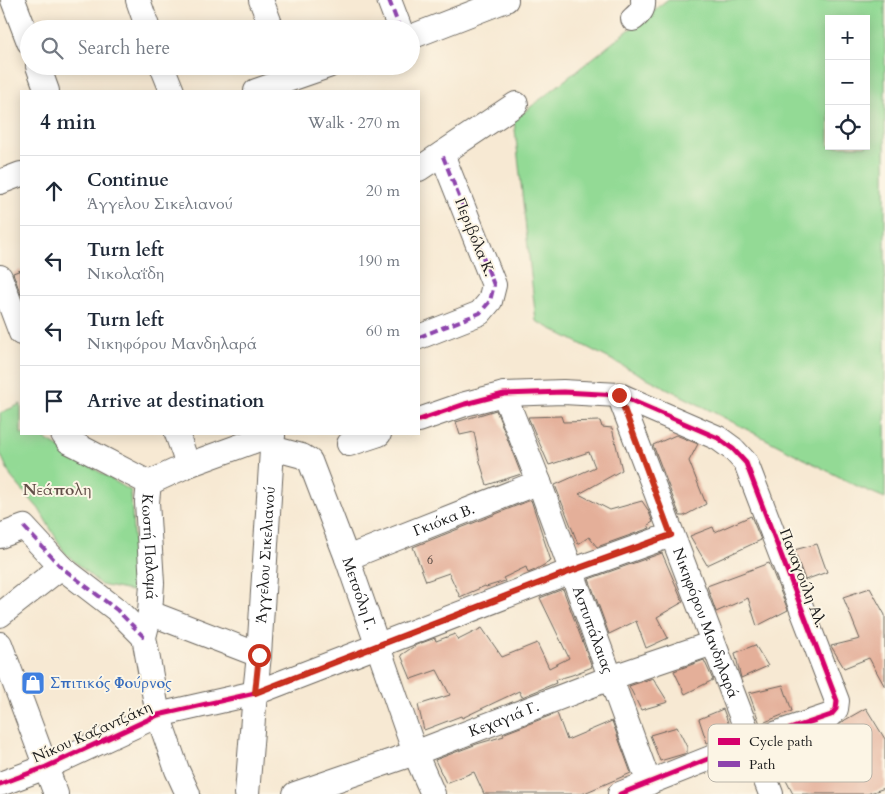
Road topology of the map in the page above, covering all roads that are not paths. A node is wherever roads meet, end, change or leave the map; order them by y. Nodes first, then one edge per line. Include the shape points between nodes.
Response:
1 (13, 0) edge
2 (138, 0) edge
3 (261, 0) edge
4 (389, 0) edge
5 (506, 0) edge
6 (21, 20) edge
7 (145, 20) edge
8 (269, 20) edge
9 (397, 20) edge
10 (420, 33) edge
11 (41, 75) edge
12 (166, 75) edge
13 (290, 79) edge
14 (47, 90) edge
15 (172, 90) edge
16 (259, 90) edge
17 (516, 104) dead end
18 (442, 154) junction
19 (420, 168) edge
20 (20, 174) edge
21 (0, 182) edge
22 (0, 277) edge
23 (20, 330) edge
24 (420, 337) edge
25 (504, 394) junction
26 (619, 395) junction
27 (420, 420) edge
28 (64, 435) edge
29 (176, 435) edge
30 (375, 435) edge
31 (273, 439) edge
32 (349, 444) dead end
33 (188, 465) junction
34 (539, 482) junction
35 (150, 483) junction
36 (671, 535) junction
37 (0, 536) edge
38 (347, 558) junction
39 (61, 567) junction
40 (571, 571) junction
41 (150, 613) junction
42 (0, 615) edge
43 (144, 637) junction
44 (713, 643) junction
45 (0, 644) edge
46 (378, 644) junction
47 (259, 655) junction
48 (610, 678) junction
49 (255, 693) junction
50 (158, 715) junction
51 (744, 724) edge
52 (804, 724) edge
53 (415, 753) junction
54 (708, 759) edge
55 (46, 767) junction
56 (766, 782) edge
57 (649, 783) junction
58 (0, 784) edge
59 (56, 794) edge
60 (188, 794) edge
61 (247, 794) edge
62 (295, 794) edge
63 (433, 794) edge
64 (620, 794) edge
65 (771, 794) edge

1 - 6 street
2 - 7 street
3 - 8 street
4 - 9 street
5 - 10 street
11 - 14 street
12 - 15 street
13 - 16 street
17 - 18 street
18 - 19 street
18 - 24 street, Περιβόλα Κ. via 494,285 490,301 480,313
20 - 21 street
22 - 23 street
25 - 26 street via 563,392
25 - 27 street
25 - 34 street, Αστυπάλαιας
26 - 36 street, Νικηφόρου Μανδηλαρά
26 - 52 street, Παναγούλη Αλ. via 718,438 733,448 746,463 837,701 831,715
28 - 35 street, Κωστή Παλαμά via 68,441
29 - 33 street
30 - 32 street
31 - 33 street
31 - 38 street, Μετσόλη Γ. via 310,461
31 - 47 street, Άγγελου Σικελιανού
33 - 35 street
34 - 38 street, Γκιόκα Β.
34 - 40 street, Αστυπάλαιας
35 - 41 street, Κωστή Παλαμά via 147,502 152,583
36 - 40 street, Νίκου Καζαντζάκη
36 - 44 street, Νικηφόρου Μανδηλαρά
37 - 39 street via 24,527
38 - 46 street, Μετσόλη Γ.
39 - 42 street
39 - 43 street via 117,610
40 - 46 street, Νίκου Καζαντζάκη
40 - 48 street, Αστυπάλαιας
41 - 43 street, Κωστή Παλαμά
41 - 47 street
43 - 50 street, Κωστή Παλαμά
44 - 48 street, Κεχαγιά Γ.
44 - 51 street, Νικηφόρου Μανδηλαρά
45 - 55 street
46 - 49 street, Νίκου Καζαντζάκη
46 - 53 street, Μετσόλη Γ.
47 - 49 street, Άγγελου Σικελιανού
48 - 53 street, Κεχαγιά Γ.
48 - 57 street, Αστυπάλαιας
49 - 50 street, Νίκου Καζαντζάκη
49 - 61 street, Άγγελου Σικελιανού
50 - 55 street, Νίκου Καζαντζάκη
50 - 60 street, Κωστή Παλαμά
53 - 62 street, Κεχαγιά Γ.
53 - 63 street, Μετσόλη Γ.
54 - 57 street
55 - 58 street, Νίκου Καζαντζάκη
55 - 59 street
56 - 65 street, Νικηφόρου Μανδηλαρά
57 - 64 street

